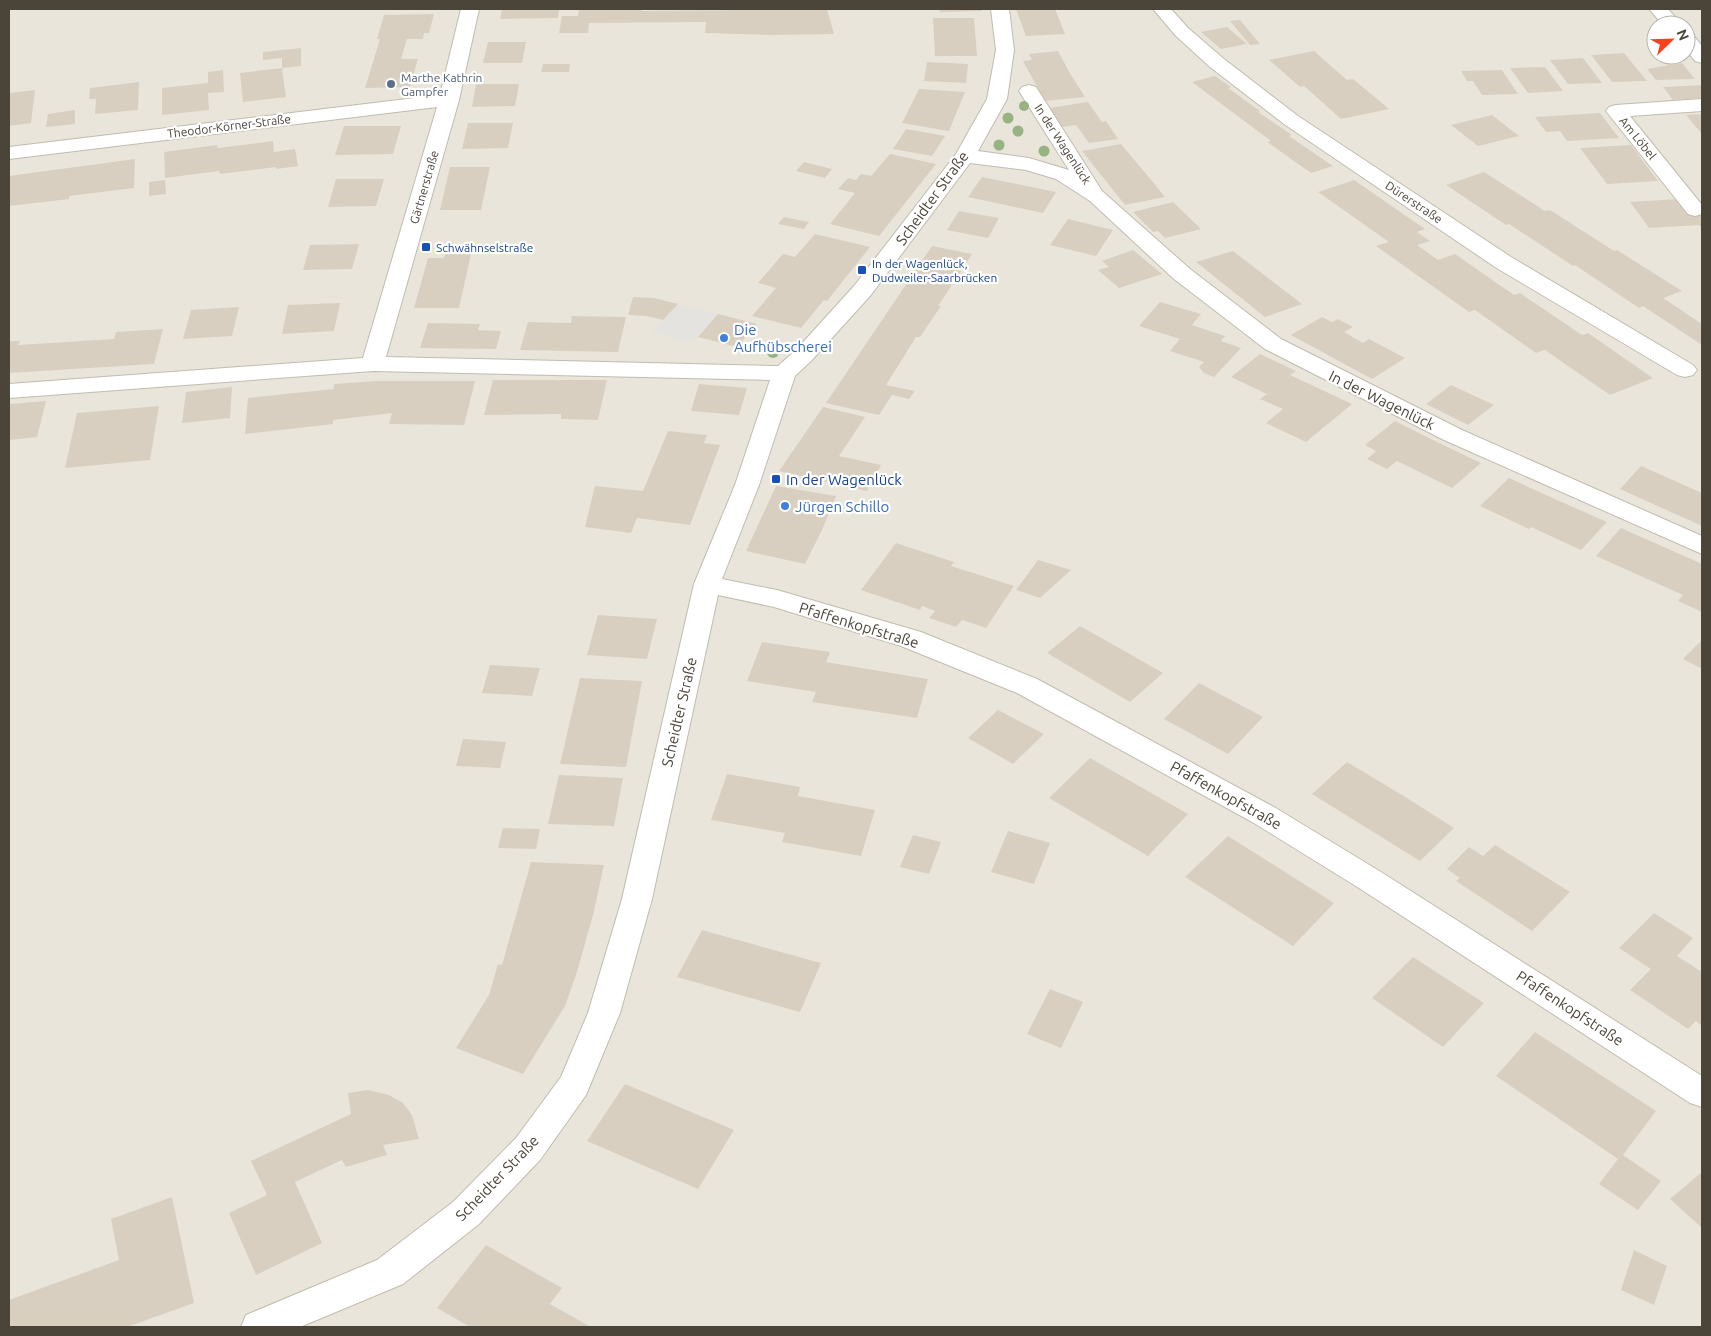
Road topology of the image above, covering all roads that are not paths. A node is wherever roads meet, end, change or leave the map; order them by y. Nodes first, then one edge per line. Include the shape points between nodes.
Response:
1 (470, 9) edge
2 (1000, 9) edge
3 (1162, 9) edge
4 (1029, 91) dead end
5 (449, 100) junction
6 (1702, 104) edge
7 (9, 153) edge
8 (965, 156) junction
9 (1097, 197) junction
10 (1695, 210) dead end
11 (372, 364) junction
12 (1685, 370) dead end
13 (784, 373) junction
14 (9, 391) edge
15 (1702, 546) edge
16 (707, 584) junction
17 (1702, 1093) edge
18 (259, 1327) edge

1 - 5 street, Gärtnerstraße
2 - 8 street, Scheidter Straße via 1006,50 997,99
3 - 12 street, Dürerstraße via 1217,63 1292,120 1502,262
4 - 9 street, In der Wagenlück
5 - 7 street, Theodor-Körner-Straße
5 - 11 street, Gärtnerstraße
6 - 10 street, Am Löbel via 1616,111
8 - 9 street, In der Wagenlück via 1029,164 1063,175
8 - 13 street, Scheidter Straße via 862,291
9 - 15 street, In der Wagenlück via 1182,274 1274,344 1453,435
11 - 13 street
11 - 14 street
13 - 16 street, Scheidter Straße via 747,484
16 - 17 street, Pfaffenkopfstraße via 777,600 910,639 1027,686 1264,815
16 - 18 street, Scheidter Straße via 637,899 604,1013 574,1085 528,1149 466,1214 390,1272

